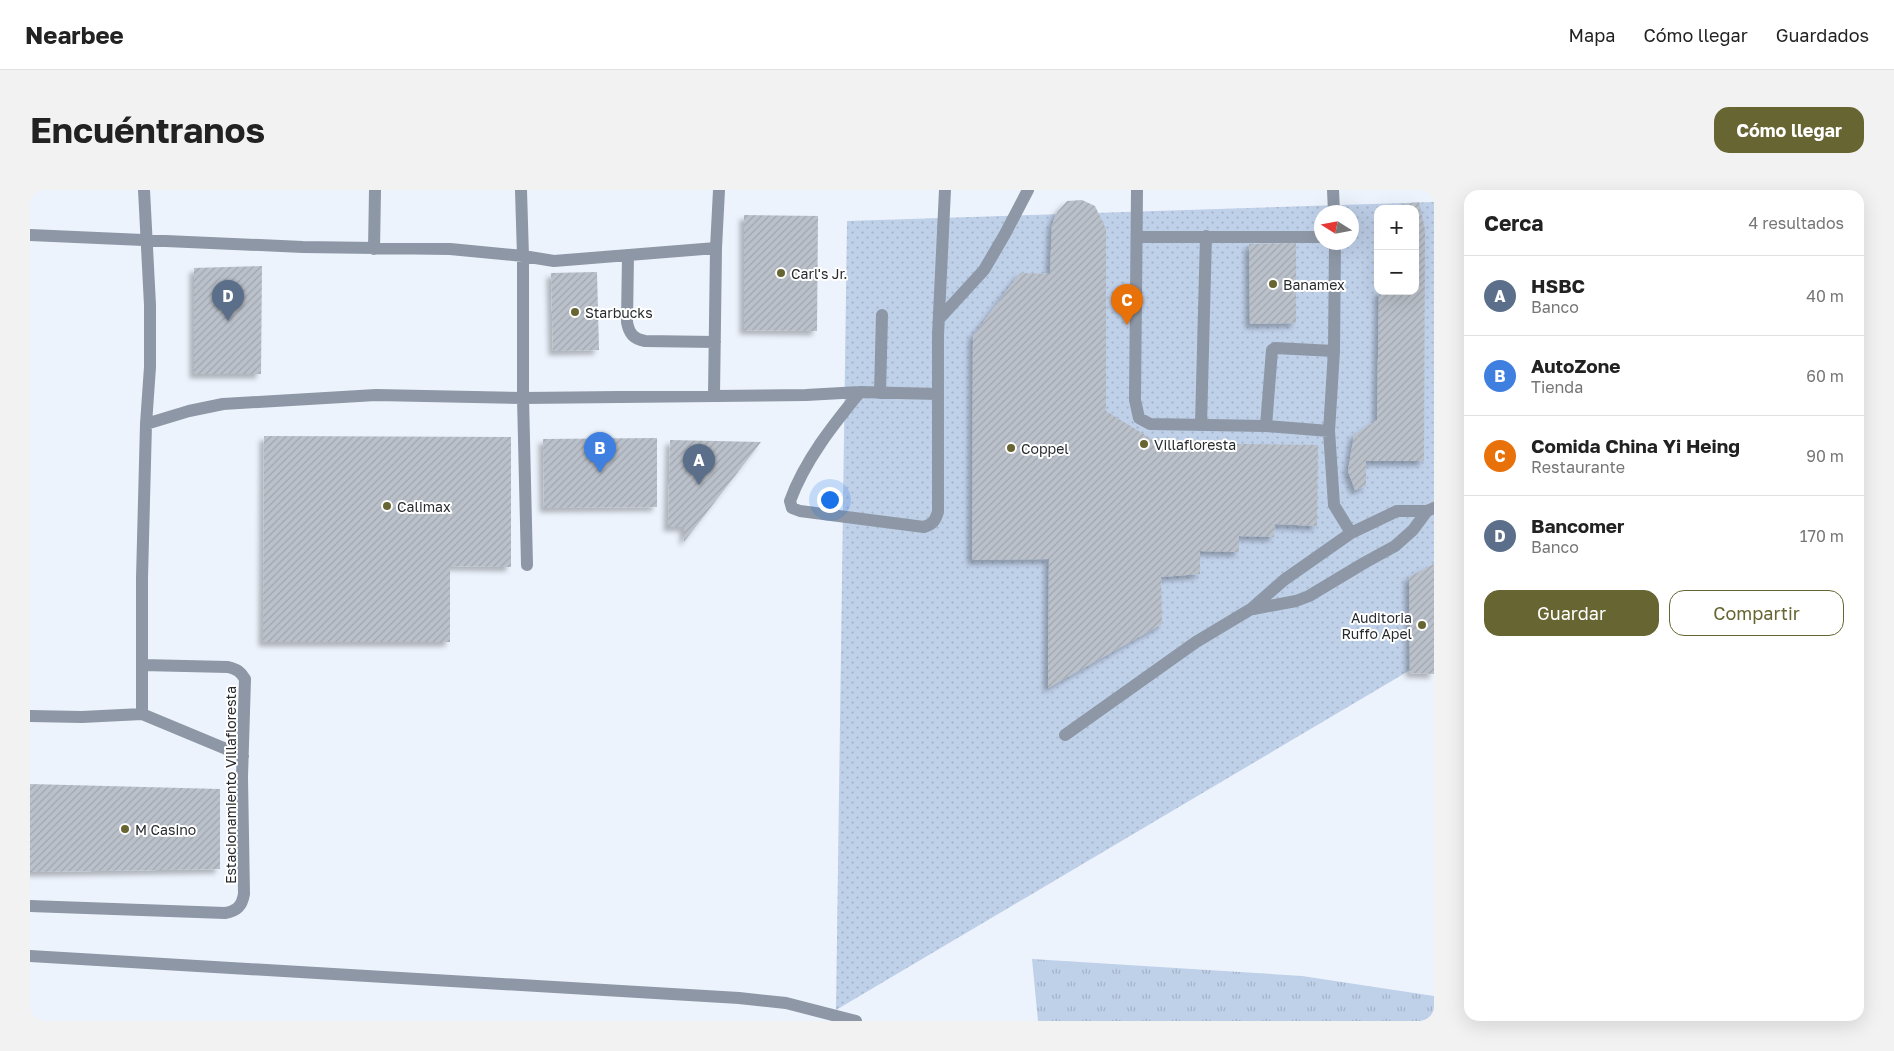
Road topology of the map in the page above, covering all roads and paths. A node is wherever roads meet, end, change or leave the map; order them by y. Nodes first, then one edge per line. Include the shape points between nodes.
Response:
1 (144, 190) edge
2 (374, 190) edge
3 (521, 190) edge
4 (719, 190) edge
5 (945, 190) edge
6 (1028, 190) edge
7 (1137, 190) edge
8 (1333, 190) edge
9 (1334, 205) edge
10 (30, 235) edge
11 (1206, 236) junction
12 (1137, 237) junction
13 (1314, 237) edge
14 (147, 239) junction
15 (716, 248) junction
16 (374, 249) junction
17 (1335, 250) edge
18 (628, 255) junction
19 (523, 256) junction
20 (882, 315) dead end
21 (939, 319) junction
22 (715, 342) junction
23 (1334, 350) junction
24 (860, 392) junction
25 (880, 393) junction
26 (937, 394) junction
27 (714, 395) junction
28 (522, 398) junction
29 (146, 424) junction
30 (1201, 425) junction
31 (1266, 426) junction
32 (1329, 431) junction
33 (1430, 510) edge
34 (1350, 533) junction
35 (526, 565) dead end
36 (1251, 609) junction
37 (142, 665) junction
38 (142, 714) junction
39 (30, 716) edge
40 (1065, 735) dead end
41 (243, 756) junction
42 (30, 906) edge
43 (30, 956) edge
44 (856, 1021) edge

1 - 14 lane
2 - 16 lane
3 - 19 lane
4 - 15 lane
5 - 21 lane
6 - 21 lane via 984,270
7 - 12 lane
8 - 9 lane
10 - 14 lane
11 - 12 lane
11 - 13 lane
11 - 30 lane
12 - 30 lane via 1135,400 1139,418 1150,424
14 - 16 lane
14 - 29 lane via 150,368
15 - 18 lane
15 - 22 lane
16 - 19 lane via 450,249
17 - 23 lane
18 - 19 lane via 554,261
18 - 22 lane via 627,322 632,336 645,341
19 - 28 lane
20 - 25 lane
21 - 26 lane
22 - 27 lane
23 - 31 lane via 1272,350
23 - 32 lane
24 - 25 lane
24 - 26 lane via 812,456 792,494 792,508 924,527 933,523 938,512
24 - 27 lane
25 - 26 lane
27 - 28 lane
28 - 29 lane via 376,395 223,404
28 - 35 lane
29 - 37 lane
30 - 31 lane
31 - 32 lane
32 - 34 lane via 1334,505
33 - 34 lane via 1397,511
33 - 36 lane via 1395,546 1309,596
34 - 36 lane via 1284,580
36 - 40 lane via 1196,642
37 - 38 lane
37 - 41 lane, Estacionamiento Villafloresta via 228,667 241,673 246,687
38 - 39 lane
38 - 41 lane
41 - 42 lane, Estacionamiento Villafloresta via 244,894 238,908 225,913
43 - 44 lane via 740,998 786,1002

